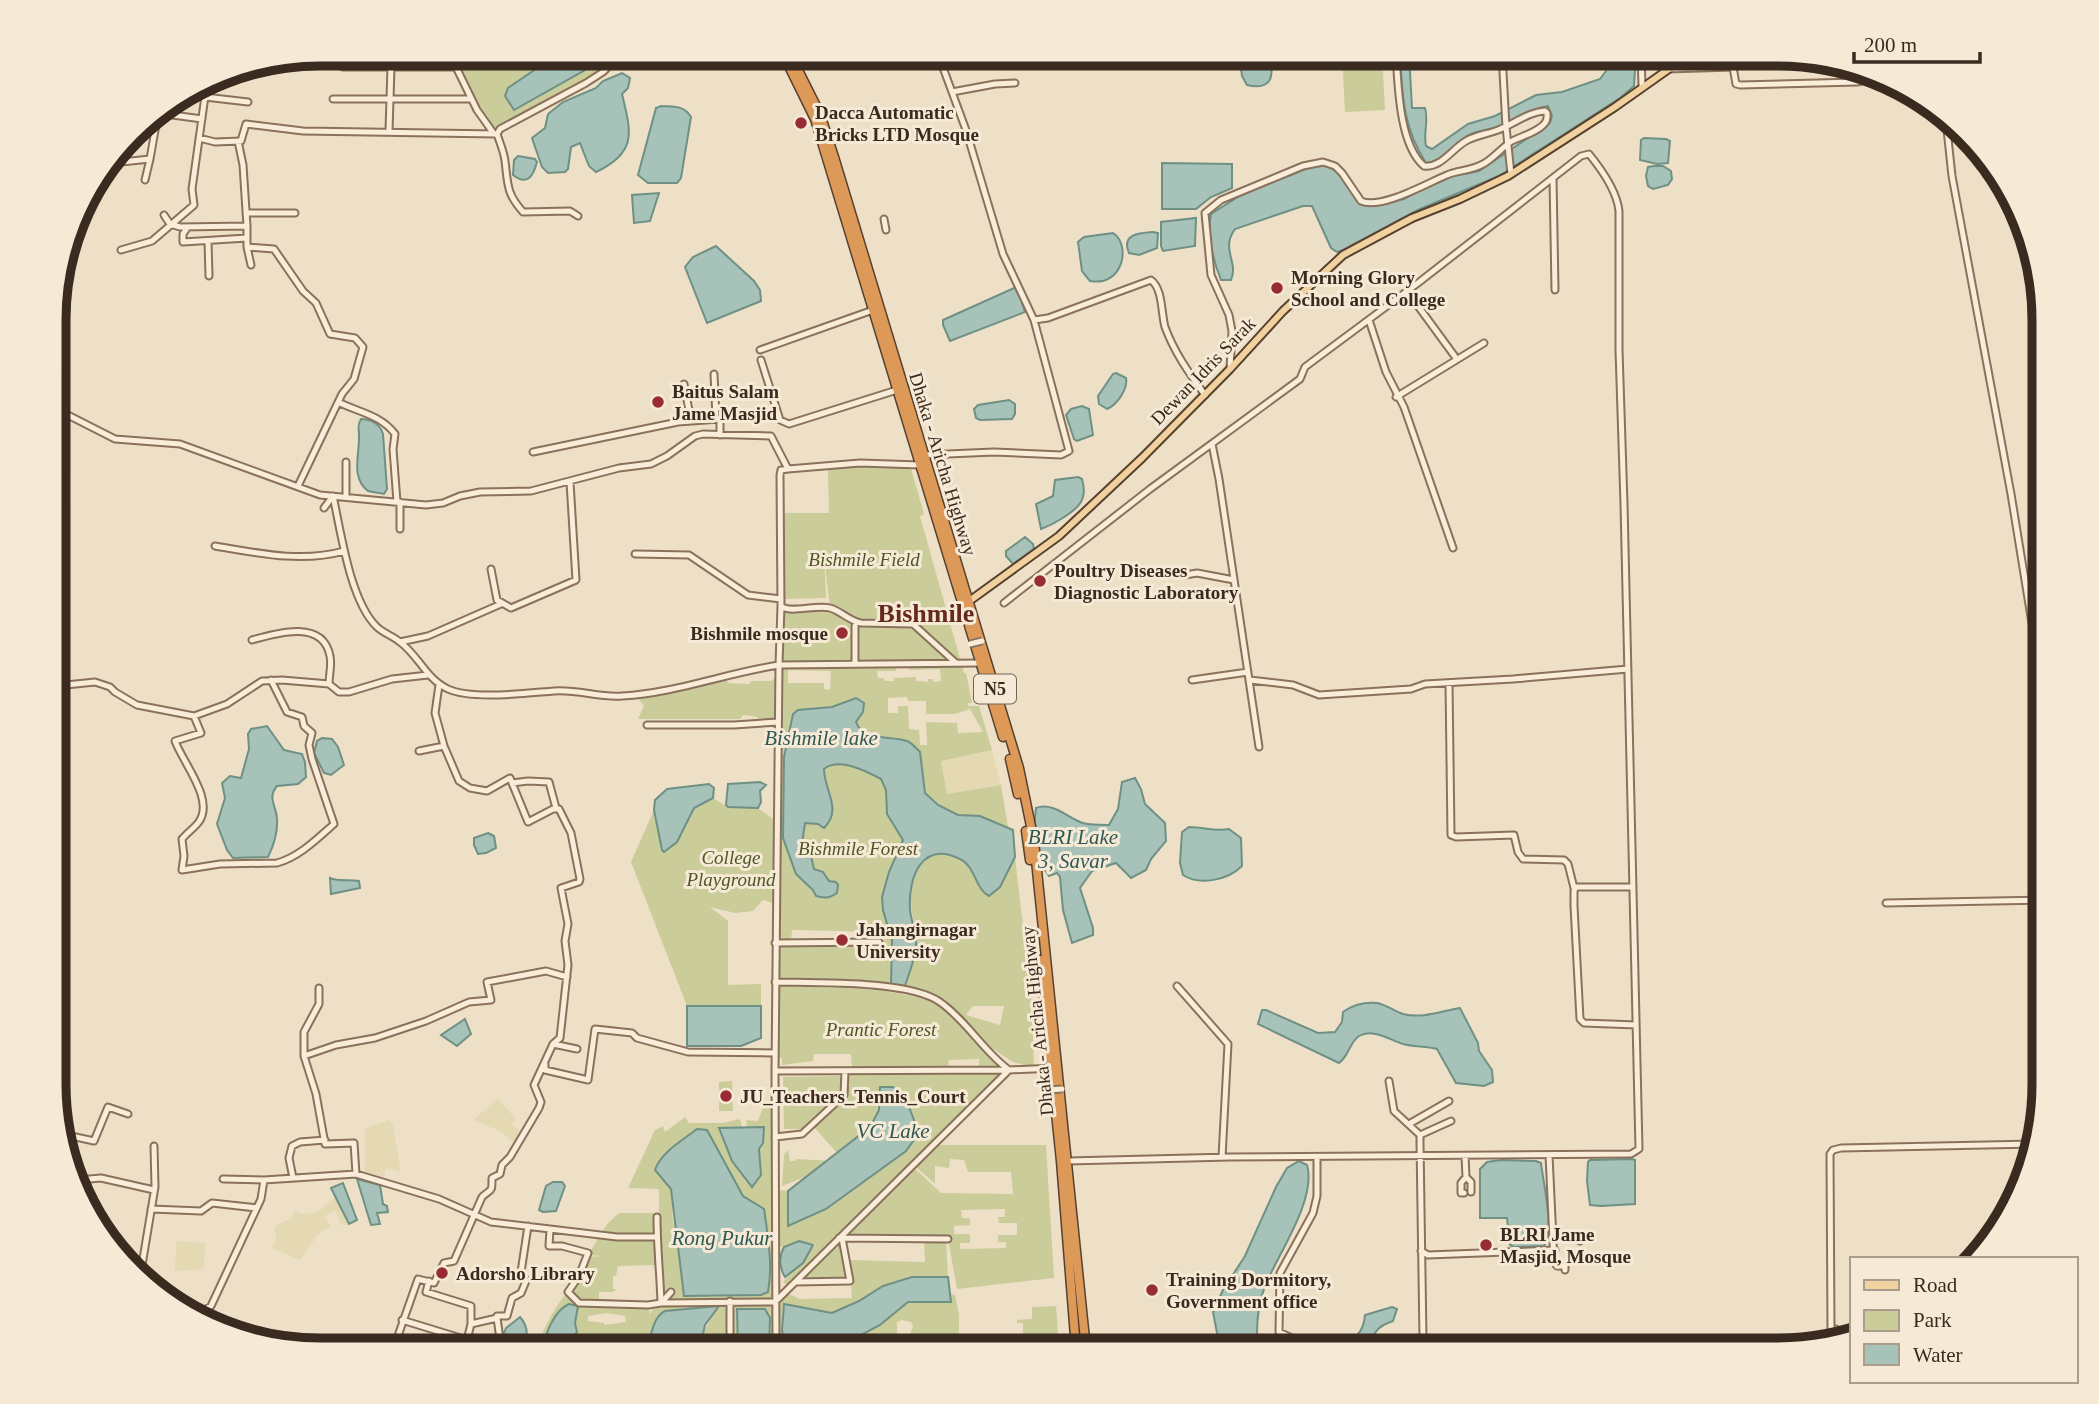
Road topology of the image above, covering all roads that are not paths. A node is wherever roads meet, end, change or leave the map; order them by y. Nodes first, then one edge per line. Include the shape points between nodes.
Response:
1 (391, 66) junction
2 (609, 66) edge
3 (789, 66) edge
4 (796, 66) edge
5 (943, 66) edge
6 (1397, 66) edge
7 (1503, 66) edge
8 (1641, 66) edge
9 (1672, 66) edge
10 (343, 67) dead end
11 (456, 67) joint
12 (1667, 69) junction
13 (1860, 80) edge
14 (1015, 83) dead end
15 (1642, 86) junction
16 (952, 92) junction
17 (205, 97) joint
18 (333, 99) dead end
19 (390, 99) junction
20 (471, 99) junction
21 (248, 102) dead end
22 (171, 115) edge
23 (202, 119) junction
24 (1506, 127) junction
25 (155, 128) edge
26 (388, 131) junction
27 (1947, 131) edge
28 (495, 134) junction
29 (199, 138) junction
30 (238, 141) junction
31 (1507, 145) junction
32 (150, 159) junction
33 (122, 162) edge
34 (1511, 174) junction
35 (1553, 178) junction
36 (145, 180) dead end
37 (295, 213) dead end
38 (246, 214) junction
39 (164, 215) dead end
40 (578, 216) dead end
41 (884, 219) dead end
42 (170, 225) junction
43 (247, 226) junction
44 (187, 228) junction
45 (886, 230) dead end
46 (247, 239) junction
47 (208, 241) junction
48 (247, 247) junction
49 (121, 250) dead end
50 (251, 265) dead end
51 (209, 276) dead end
52 (1555, 290) dead end
53 (1408, 291) junction
54 (873, 310) junction
55 (1034, 320) junction
56 (1369, 320) junction
57 (1484, 343) dead end
58 (760, 350) dead end
59 (1456, 358) junction
60 (761, 360) dead end
61 (1230, 369) junction
62 (714, 374) dead end
63 (684, 384) dead end
64 (897, 390) junction
65 (1205, 395) junction
66 (1396, 397) junction
67 (338, 402) junction
68 (66, 414) edge
69 (716, 418) junction
70 (691, 421) junction
71 (703, 434) junction
72 (720, 435) junction
73 (705, 442) dead end
74 (1212, 444) junction
75 (533, 452) dead end
76 (924, 455) junction
77 (346, 462) dead end
78 (920, 465) junction
79 (788, 469) junction
80 (570, 482) junction
81 (298, 486) junction
82 (333, 496) junction
83 (346, 497) junction
84 (399, 502) junction
85 (324, 508) dead end
86 (400, 529) dead end
87 (215, 546) dead end
88 (1453, 548) dead end
89 (344, 551) junction
90 (635, 554) dead end
91 (491, 569) dead end
92 (1185, 575) dead end
93 (1234, 580) junction
94 (780, 599) junction
95 (968, 602) junction
96 (1004, 603) dead end
97 (501, 604) junction
98 (781, 606) junction
99 (2032, 623) edge
100 (855, 626) dead end
101 (252, 640) dead end
102 (982, 641) dead end
103 (400, 642) junction
104 (970, 644) dead end
105 (956, 663) junction
106 (980, 663) junction
107 (855, 664) junction
108 (779, 665) junction
109 (1629, 669) junction
110 (1248, 672) junction
111 (428, 675) junction
112 (271, 680) junction
113 (1192, 680) dead end
114 (1250, 680) junction
115 (1449, 683) junction
116 (329, 684) junction
117 (66, 685) edge
118 (439, 685) junction
119 (194, 716) junction
120 (778, 722) junction
121 (648, 725) dead end
122 (444, 746) junction
123 (1259, 747) dead end
124 (419, 751) dead end
125 (512, 783) junction
126 (556, 808) junction
127 (1633, 887) junction
128 (1574, 888) junction
129 (2032, 900) edge
130 (1886, 903) dead end
131 (879, 942) dead end
132 (775, 943) junction
133 (567, 977) junction
134 (775, 982) junction
135 (1177, 986) dead end
136 (319, 988) dead end
137 (1636, 1024) junction
138 (554, 1044) junction
139 (577, 1049) dead end
140 (775, 1053) junction
141 (304, 1056) junction
142 (545, 1061) junction
143 (1055, 1068) junction
144 (845, 1070) junction
145 (1009, 1070) junction
146 (775, 1071) junction
147 (1390, 1081) dead end
148 (1062, 1089) dead end
149 (1049, 1090) dead end
150 (1449, 1101) dead end
151 (128, 1114) dead end
152 (1451, 1121) dead end
153 (1409, 1124) junction
154 (1420, 1135) junction
155 (72, 1136) edge
156 (775, 1137) junction
157 (325, 1140) junction
158 (2025, 1144) edge
159 (154, 1146) dead end
160 (1549, 1155) junction
161 (1465, 1156) junction
162 (1222, 1157) junction
163 (1420, 1157) junction
164 (1317, 1158) junction
165 (1068, 1161) junction
166 (356, 1174) junction
167 (1466, 1177) junction
168 (293, 1178) junction
169 (85, 1179) edge
170 (223, 1179) dead end
171 (264, 1180) junction
172 (154, 1190) junction
173 (1471, 1192) dead end
174 (1464, 1193) dead end
175 (257, 1208) junction
176 (151, 1209) junction
177 (473, 1215) junction
178 (657, 1217) dead end
179 (528, 1227) junction
180 (550, 1229) junction
181 (1553, 1236) junction
182 (657, 1237) junction
183 (841, 1238) junction
184 (864, 1238) junction
185 (883, 1238) junction
186 (900, 1238) junction
187 (919, 1238) junction
188 (948, 1239) dead end
189 (1580, 1241) dead end
190 (864, 1247) dead end
191 (883, 1247) dead end
192 (900, 1247) dead end
193 (919, 1247) dead end
194 (1555, 1250) junction
195 (1420, 1251) junction
196 (142, 1264) edge
197 (1565, 1270) dead end
198 (429, 1281) junction
199 (794, 1283) junction
200 (671, 1292) dead end
201 (734, 1301) junction
202 (775, 1302) junction
203 (661, 1303) junction
204 (206, 1310) edge
205 (497, 1318) junction
206 (402, 1320) junction
207 (471, 1324) junction
208 (1835, 1331) edge
209 (397, 1338) edge
210 (460, 1338) edge
211 (468, 1338) edge
212 (500, 1338) edge
213 (731, 1338) edge
214 (776, 1338) edge
215 (1075, 1338) edge
216 (1085, 1338) edge
217 (1292, 1338) edge
218 (1423, 1338) edge

1 - 10 street
1 - 11 street
1 - 19 street
2 - 28 street
3 - 54 highway, Dhaka - Aricha Highway / N5 via 815,119
4 - 76 highway, Dhaka - Aricha Highway / N5 via 820,114
5 - 16 street
6 - 24 street via 1402,121 1424,166 1440,162 1467,141
7 - 24 street
8 - 15 street
9 - 12 main road, Dewan Idris Sarak
11 - 20 street
12 - 13 street via 1733,67 1740,85
12 - 15 main road, Dewan Idris Sarak
14 - 16 street
15 - 34 main road, Dewan Idris Sarak
16 - 55 street via 1003,254
17 - 21 street
17 - 23 street
18 - 19 street
19 - 20 street
19 - 26 street
20 - 28 street
22 - 23 street
23 - 29 street
24 - 31 street
24 - 31 street via 1534,113 1547,113 1545,124
25 - 32 street
26 - 28 street
26 - 30 street via 303,131 246,124
27 - 99 street
28 - 40 street via 505,159 506,184 523,212 570,211
29 - 30 street
29 - 42 street via 194,205
30 - 38 street
31 - 34 street
31 - 61 street via 1485,164 1370,204 1361,201 1335,166 1323,162 1303,166 1211,206 1205,213 1210,275 1229,315
32 - 33 street
32 - 36 street
34 - 61 main road, Dewan Idris Sarak via 1343,255 1283,310
35 - 52 street
35 - 53 street
35 - 109 street via 1589,154 1618,198
37 - 38 street
38 - 43 street
39 - 42 street
41 - 45 street
42 - 44 street
42 - 49 street via 152,241
43 - 44 street
43 - 46 street
44 - 47 street via 183,242
46 - 47 street
46 - 48 street
47 - 51 street
48 - 50 street
48 - 67 street via 274,249 316,303 330,334 355,338 363,346 354,379
53 - 56 street
53 - 59 street
54 - 58 street
54 - 64 highway, Dhaka - Aricha Highway / N5
55 - 65 street via 1151,280 1175,351
55 - 76 street via 1068,453
56 - 66 street
56 - 74 street via 1305,367 1300,379
57 - 59 street
59 - 66 street
60 - 64 street via 780,420 789,424
61 - 65 main road, Dewan Idris Sarak
62 - 69 street
63 - 70 street
64 - 78 highway, Dhaka - Aricha Highway / N5
65 - 95 main road, Dewan Idris Sarak via 1059,536
66 - 88 street via 1404,407
67 - 81 street
67 - 84 street via 366,412 395,433
68 - 81 street via 116,439 180,444
69 - 70 street
69 - 72 street via 721,420
70 - 75 street
71 - 72 street
71 - 73 street
71 - 80 street via 651,464
72 - 79 street via 771,436
74 - 93 street
74 - 96 street
76 - 95 highway, Dhaka - Aricha Highway / N5
77 - 83 street
78 - 79 street via 860,463
78 - 106 highway, Dhaka - Aricha Highway / N5
79 - 94 street via 780,475
80 - 84 street via 531,491 480,492 426,505
80 - 97 street via 576,580 522,605 511,608
81 - 82 street
82 - 83 street
82 - 85 street
82 - 89 street
83 - 84 street
84 - 86 street
87 - 89 street via 294,557
89 - 103 street via 367,615
90 - 94 street via 689,555 748,595
91 - 97 street
92 - 93 street
93 - 110 street
94 - 98 street
95 - 143 highway, Dhaka - Aricha Highway / N5 via 1018,768 1034,841
97 - 103 street via 428,636
98 - 105 street via 791,611 830,608 860,623 913,624
98 - 108 street
100 - 107 street
101 - 116 street via 279,633 314,634 326,643
102 - 104 street, bridge
103 - 111 street
105 - 106 street
105 - 107 street
106 - 143 highway, Dhaka - Aricha Highway / N5 via 1012,764 1027,836
107 - 108 street
108 - 118 street via 621,696 573,690 470,695
108 - 120 street
109 - 115 street
109 - 127 street
110 - 113 street
110 - 114 street
111 - 116 street via 392,679 349,692 339,692
111 - 118 street
112 - 116 street
112 - 119 street
112 - 119 street via 287,712 302,717 312,733 309,748 334,824 285,861 182,870 181,839 199,822 204,802 175,741 201,733
114 - 115 street via 1293,685 1319,695
114 - 123 street
115 - 128 street via 1451,835 1514,835 1522,859 1564,860
117 - 119 street via 95,682 137,705
118 - 122 street via 435,713
120 - 121 street
120 - 132 street
122 - 124 street
122 - 125 street via 462,785 487,791 508,777
125 - 126 street via 549,782
125 - 126 street via 528,822
126 - 133 street via 568,824 580,879 561,888 568,924
127 - 128 street
127 - 137 street
128 - 137 street via 1580,1019 1584,1023
129 - 130 street
131 - 132 street
132 - 134 street
133 - 138 street via 560,1038
133 - 141 street via 546,971 487,982 492,1000 470,1002 375,1038
134 - 140 street
134 - 145 street via 874,985 937,1000
135 - 162 street via 1228,1044
136 - 141 street via 319,1004 304,1032
137 - 160 street via 1639,1149
138 - 139 street
138 - 142 street
140 - 142 street via 688,1052 632,1033 595,1029 588,1080 545,1070
140 - 146 street
141 - 157 street
142 - 177 street via 534,1085 539,1108
143 - 145 street
143 - 165 highway, Dhaka - Aricha Highway / N5
143 - 215 highway, Dhaka - Aricha Highway / N5
144 - 145 street
144 - 146 street
144 - 156 street via 844,1095 802,1134
145 - 183 street
146 - 156 street
147 - 153 street via 1394,1111
148 - 149 street, bridge
150 - 153 street
151 - 155 street via 108,1107 94,1141
152 - 154 street
153 - 154 street
154 - 163 street
156 - 202 street
157 - 166 street via 325,1144 354,1143
157 - 168 street via 292,1146
158 - 208 street via 1833,1150
159 - 172 street
160 - 161 street
160 - 181 street
161 - 163 street
161 - 167 street
162 - 164 street
162 - 165 street
163 - 164 street
163 - 195 street
164 - 217 street via 1313,1213 1280,1273 1279,1332
165 - 216 highway, Dhaka - Aricha Highway / N5
166 - 168 street
166 - 177 street via 439,1199
167 - 173 street
167 - 174 street via 1461,1183
168 - 171 street
169 - 172 street via 100,1178
170 - 171 street
171 - 175 street
172 - 176 street
175 - 176 street via 212,1203 201,1211
175 - 204 street
176 - 196 street
177 - 179 street via 502,1225
177 - 198 street via 454,1261 444,1263 434,1283
178 - 182 street
179 - 180 street
179 - 205 street via 521,1272 526,1281 521,1293 512,1298 507,1316
180 - 182 street
180 - 203 street via 549,1246 588,1253 568,1292 573,1299 599,1304
181 - 189 street via 1578,1236
181 - 194 street
182 - 203 street
183 - 184 street
183 - 199 street
183 - 199 street via 850,1281
184 - 185 street
184 - 190 street
185 - 186 street
185 - 191 street
186 - 187 street
186 - 192 street
187 - 188 street
187 - 193 street
194 - 195 street via 1428,1255
194 - 197 street via 1554,1262
195 - 218 street
198 - 206 street via 418,1279
198 - 207 street via 426,1292 471,1306
199 - 202 street
200 - 203 street
201 - 202 street
201 - 203 street
201 - 213 street
202 - 214 street
205 - 207 street
205 - 212 street
206 - 209 street
206 - 210 street
207 - 211 street

